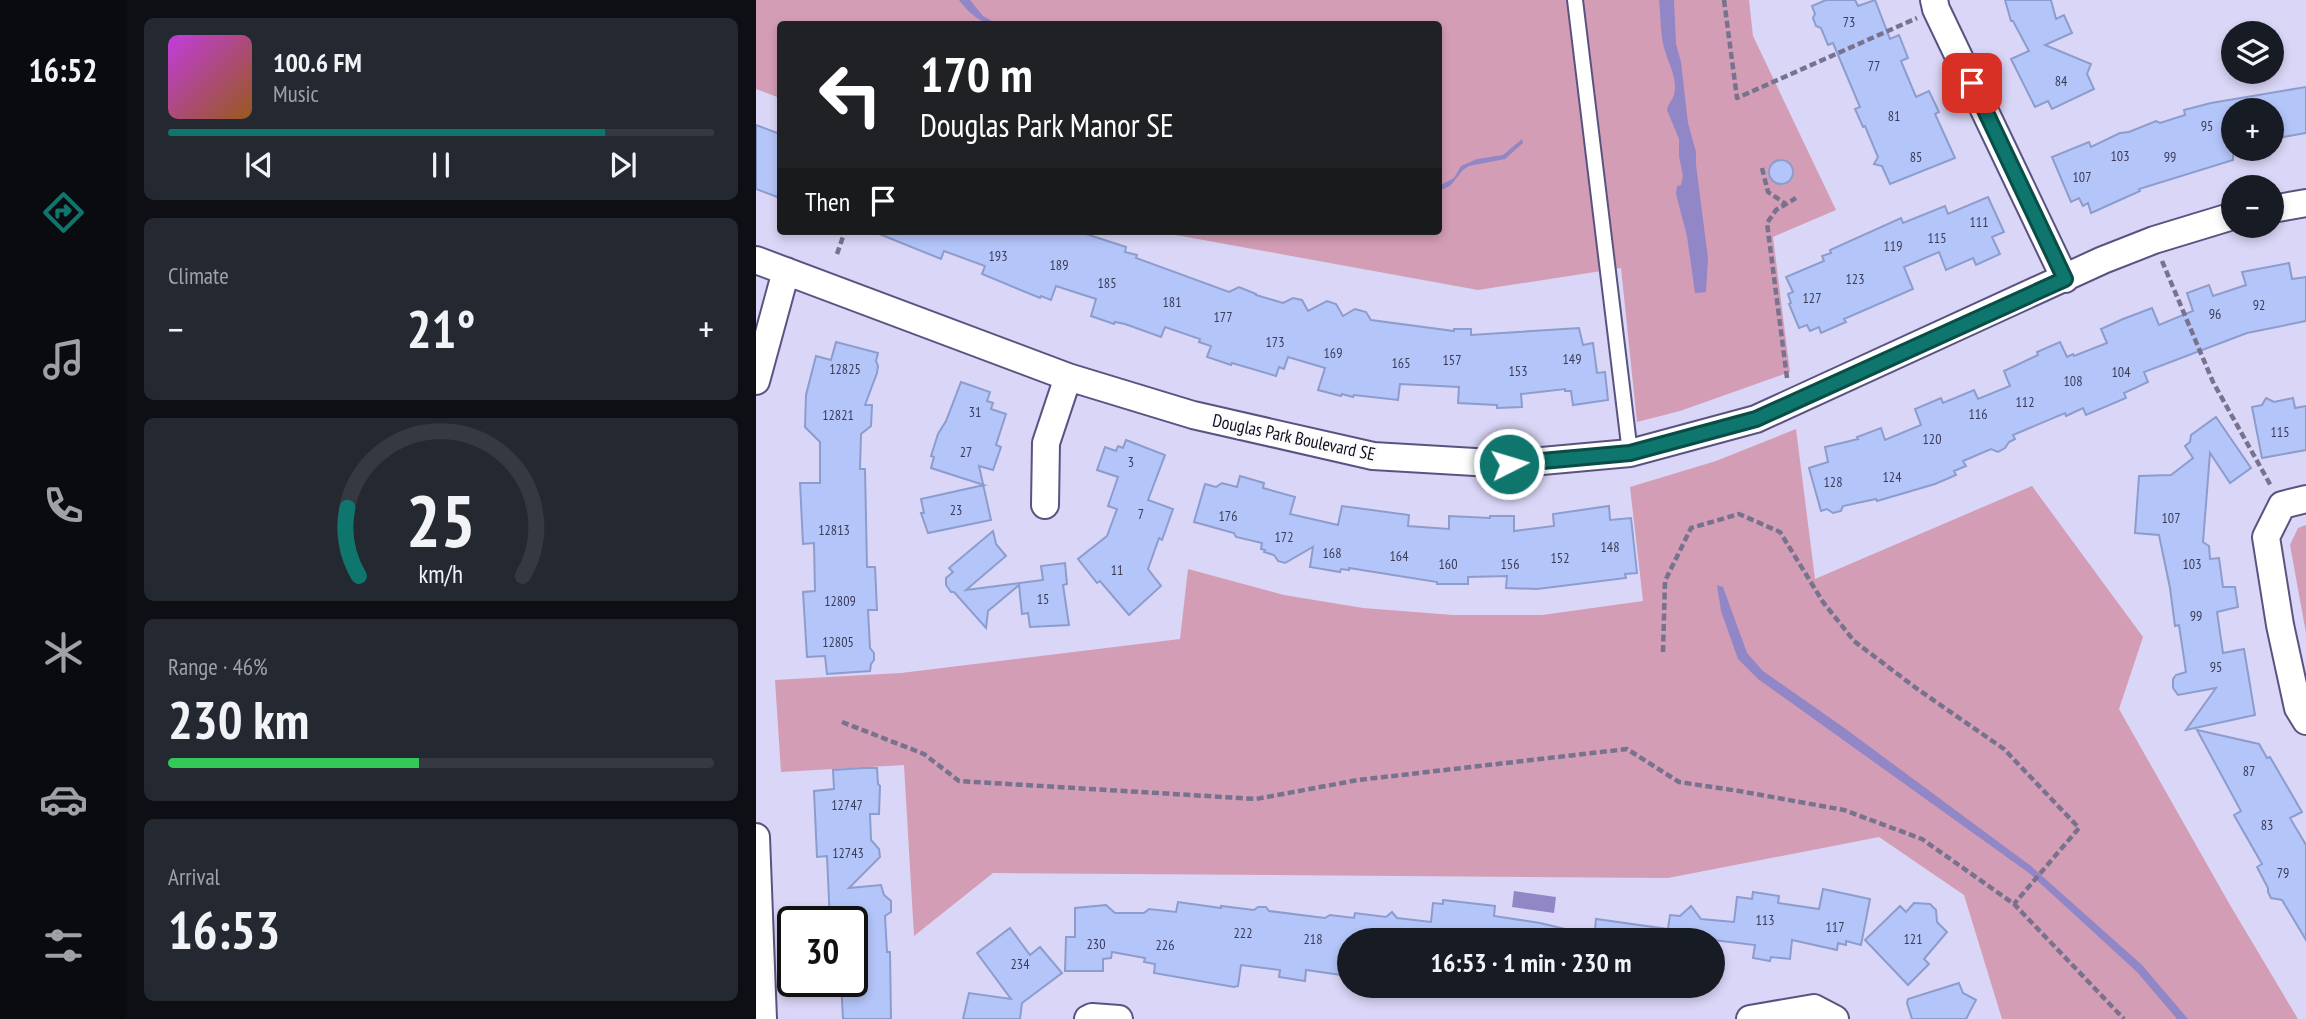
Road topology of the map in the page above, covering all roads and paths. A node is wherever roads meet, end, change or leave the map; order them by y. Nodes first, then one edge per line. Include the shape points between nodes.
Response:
1 (1575, 0) edge
2 (1724, 0) edge
3 (1935, 5) edge
4 (1762, 169) dead end
5 (1796, 198) dead end
6 (2306, 203) edge
7 (1786, 204) junction
8 (2284, 207) edge
9 (2221, 220) edge
10 (844, 235) edge
11 (2154, 240) junction
12 (837, 254) dead end
13 (756, 260) edge
14 (786, 271) junction
15 (2065, 279) junction
16 (1068, 377) junction
17 (756, 381) edge
18 (1791, 403) junction
19 (1630, 453) junction
20 (2294, 502) edge
21 (1045, 505) dead end
22 (1663, 652) dead end
23 (842, 722) dead end
24 (2306, 722) edge
25 (756, 837) edge
26 (2014, 904) junction
27 (763, 1019) edge
28 (1088, 1019) edge
29 (1119, 1019) edge
30 (1750, 1019) edge
31 (1835, 1019) edge
32 (2124, 1019) edge

1 - 19 lane
2 - 3 path via 1737,98
3 - 15 street
4 - 7 path via 1768,192
5 - 7 path
6 - 8 street
7 - 18 path via 1776,209 1768,223
9 - 11 street, Douglas Park Boulevard SE
10 - 12 path
11 - 15 street, Douglas Park Boulevard SE
11 - 20 path via 2213,382
13 - 14 street, Douglas Park Boulevard SE
14 - 16 street, Douglas Park Boulevard SE
14 - 17 street
15 - 18 street, Douglas Park Boulevard SE
16 - 19 street, Douglas Park Boulevard SE via 1193,415 1373,456 1509,464
16 - 21 street via 1046,443
18 - 19 street, Douglas Park Boulevard SE via 1756,419
20 - 24 street via 2266,537 2280,625 2298,708
22 - 26 path via 1665,581 1691,528 1739,514 1780,532 1823,602 1854,641 2004,749 2079,828
23 - 26 path via 924,754 959,781 1256,799 1358,780 1627,749 1679,782 1844,810 1922,839
25 - 27 street
26 - 32 path
28 - 29 street
30 - 31 street via 1814,1008

